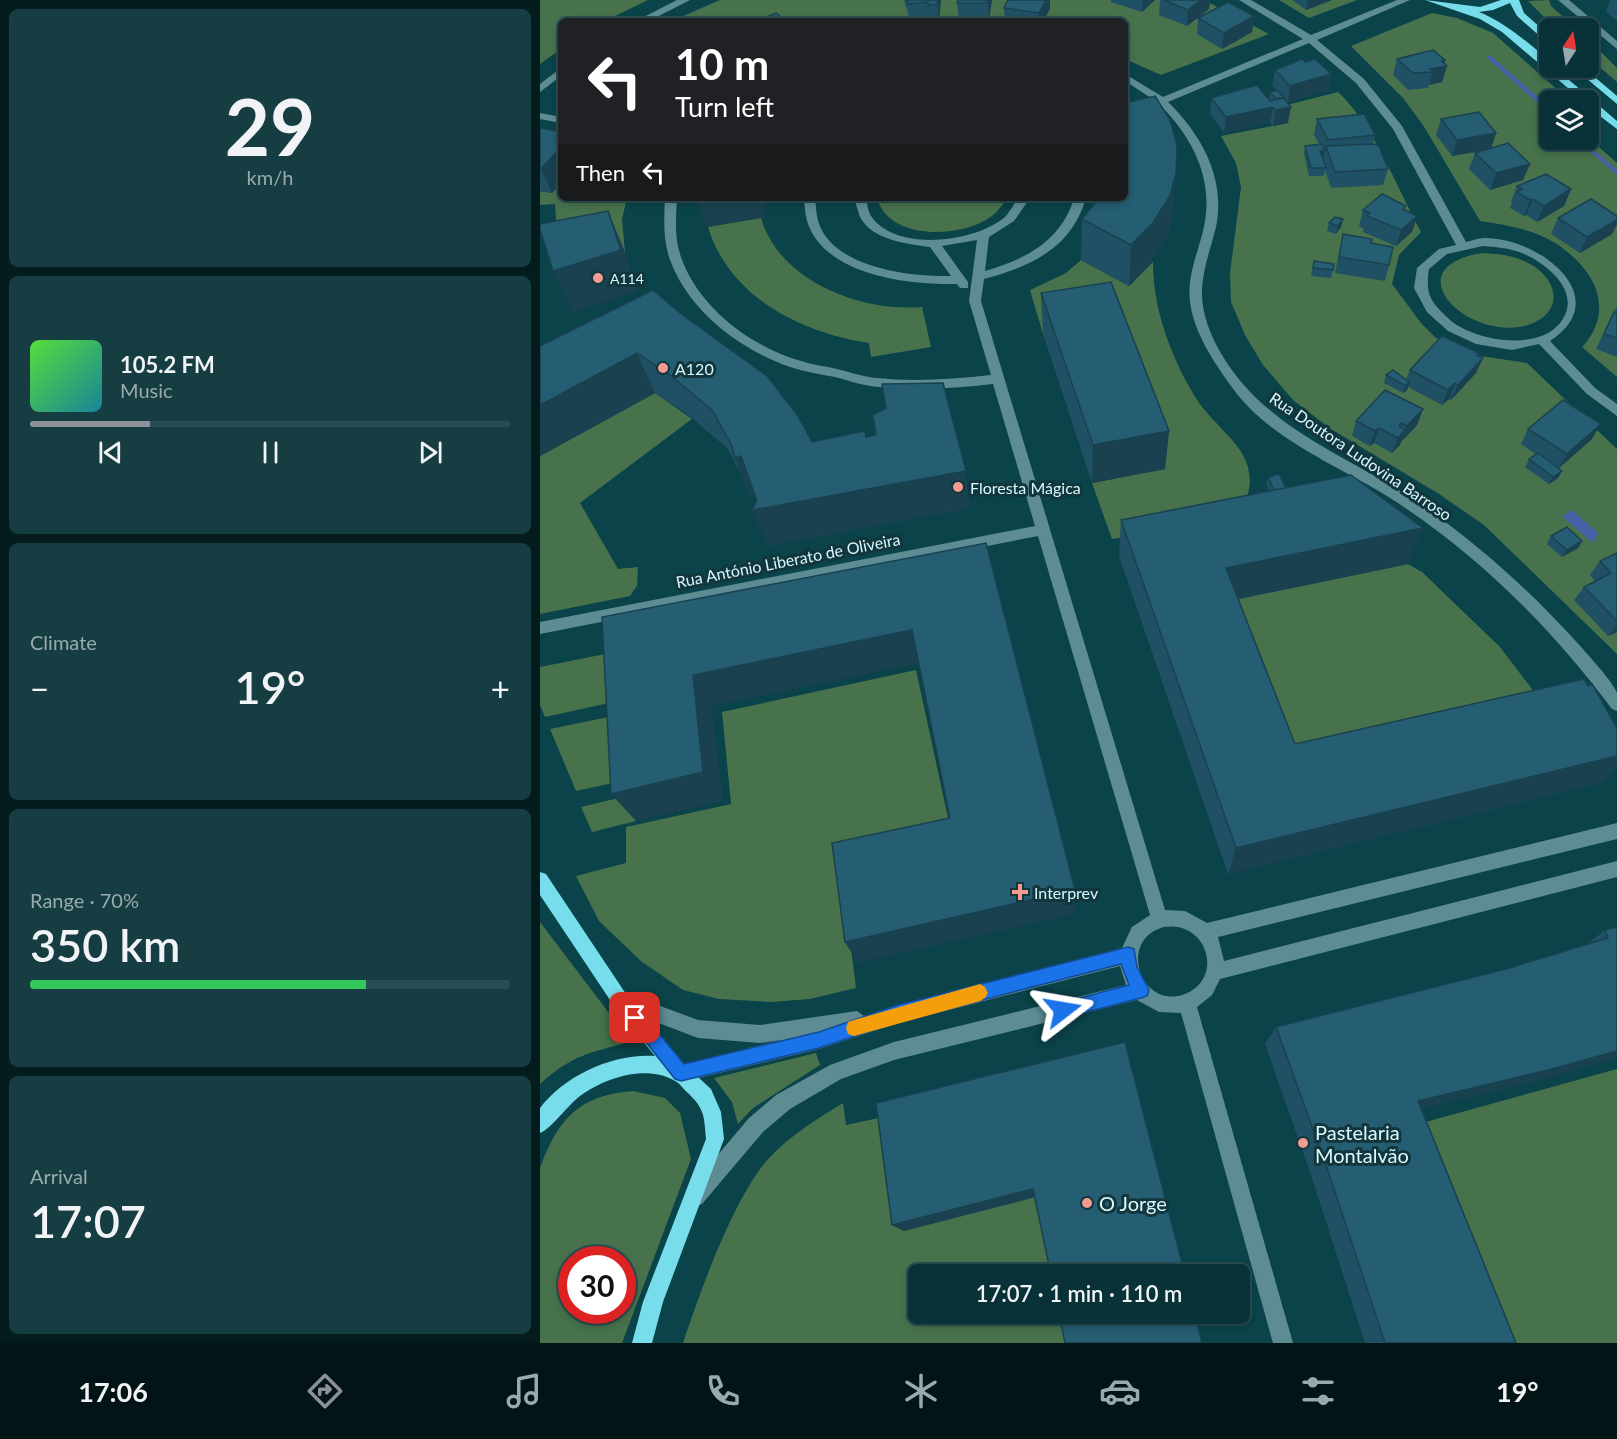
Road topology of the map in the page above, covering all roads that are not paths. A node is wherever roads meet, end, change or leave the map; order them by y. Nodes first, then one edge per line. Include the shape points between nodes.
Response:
1 (685, 0) edge
2 (1244, 0) edge
3 (1405, 0) edge
4 (1418, 0) edge
5 (1430, 0) edge
6 (1508, 0) edge
7 (1514, 0) edge
8 (1563, 0) edge
9 (1453, 8) junction
10 (647, 18) edge
11 (1539, 32) edge
12 (1310, 39) junction
13 (1617, 46) edge
14 (1539, 57) edge
15 (558, 73) edge
16 (1128, 78) edge
17 (1562, 78) edge
18 (1591, 78) edge
19 (540, 89) edge
20 (1576, 90) edge
21 (1162, 100) junction
22 (1617, 100) edge
23 (1599, 110) edge
24 (1128, 115) edge
25 (540, 116) edge
26 (558, 119) edge
27 (1617, 126) edge
28 (671, 201) edge
29 (808, 201) edge
30 (860, 201) edge
31 (1023, 201) edge
32 (1079, 201) edge
33 (983, 236) junction
34 (934, 244) junction
35 (1461, 244) junction
36 (977, 277) junction
37 (960, 279) junction
38 (975, 301) junction
39 (1542, 340) junction
40 (999, 380) junction
41 (1617, 411) edge
42 (1043, 530) junction
43 (540, 628) edge
44 (1617, 704) edge
45 (1617, 831) edge
46 (1617, 869) edge
47 (540, 880) edge
48 (1159, 918) junction
49 (1204, 932) junction
50 (1128, 955) junction
51 (1215, 972) junction
52 (1141, 990) junction
53 (620, 1000) junction
54 (1187, 1003) junction
55 (898, 1014) junction
56 (681, 1073) junction
57 (540, 1124) edge
58 (692, 1201) junction
59 (642, 1343) edge
60 (1283, 1343) edge

1 - 10 street
2 - 12 street
3 - 4 street
3 - 12 street
5 - 9 main road
6 - 9 main road via 1489,8
7 - 11 main road via 1520,14
8 - 13 street
9 - 14 main road via 1482,15 1503,26
12 - 21 street
12 - 35 street via 1383,106
15 - 19 street
16 - 21 street, Rua Doutora Ludovina Barroso
17 - 20 main road
18 - 22 main road
21 - 24 street
21 - 44 street, Rua Doutora Ludovina Barroso via 1185,126 1210,168 1214,191 1212,218 1196,280 1196,303 1222,365 1267,415 1324,454 1406,501 1478,558 1582,658
23 - 27 main road
25 - 26 street
28 - 40 street via 667,223 675,264 700,304 737,335 793,363 878,383 946,385
29 - 37 street via 812,222 823,239 843,257 895,277
30 - 34 street via 869,219 885,232 907,241
31 - 33 street via 1006,224
32 - 36 street via 1069,225 1047,247 1013,266
33 - 34 street
33 - 36 street
34 - 37 street
35 - 39 street via 1494,243 1527,251 1562,274 1573,297 1570,320 1559,332
35 - 39 street via 1441,251 1427,262 1420,276 1420,293 1429,309 1467,336 1492,343 1518,345
36 - 38 street
37 - 38 street
38 - 40 street
39 - 41 street
40 - 42 street
42 - 43 street, Rua António Liberato de Oliveira
42 - 48 street
45 - 49 street
46 - 51 street
47 - 53 main road
48 - 49 street via 1179,918
48 - 50 street via 1140,930
49 - 51 street via 1216,958
50 - 52 street via 1129,969
50 - 55 street
51 - 54 street via 1200,996
52 - 54 street via 1158,1001
52 - 58 street via 894,1051 836,1071 783,1102 756,1125
53 - 55 street via 698,1029 760,1034
53 - 56 main road
54 - 60 street
55 - 56 street via 819,1040
56 - 57 main road via 653,1065 605,1073 564,1097
56 - 58 main road via 704,1096 712,1112 716,1139
58 - 59 main road via 653,1302

